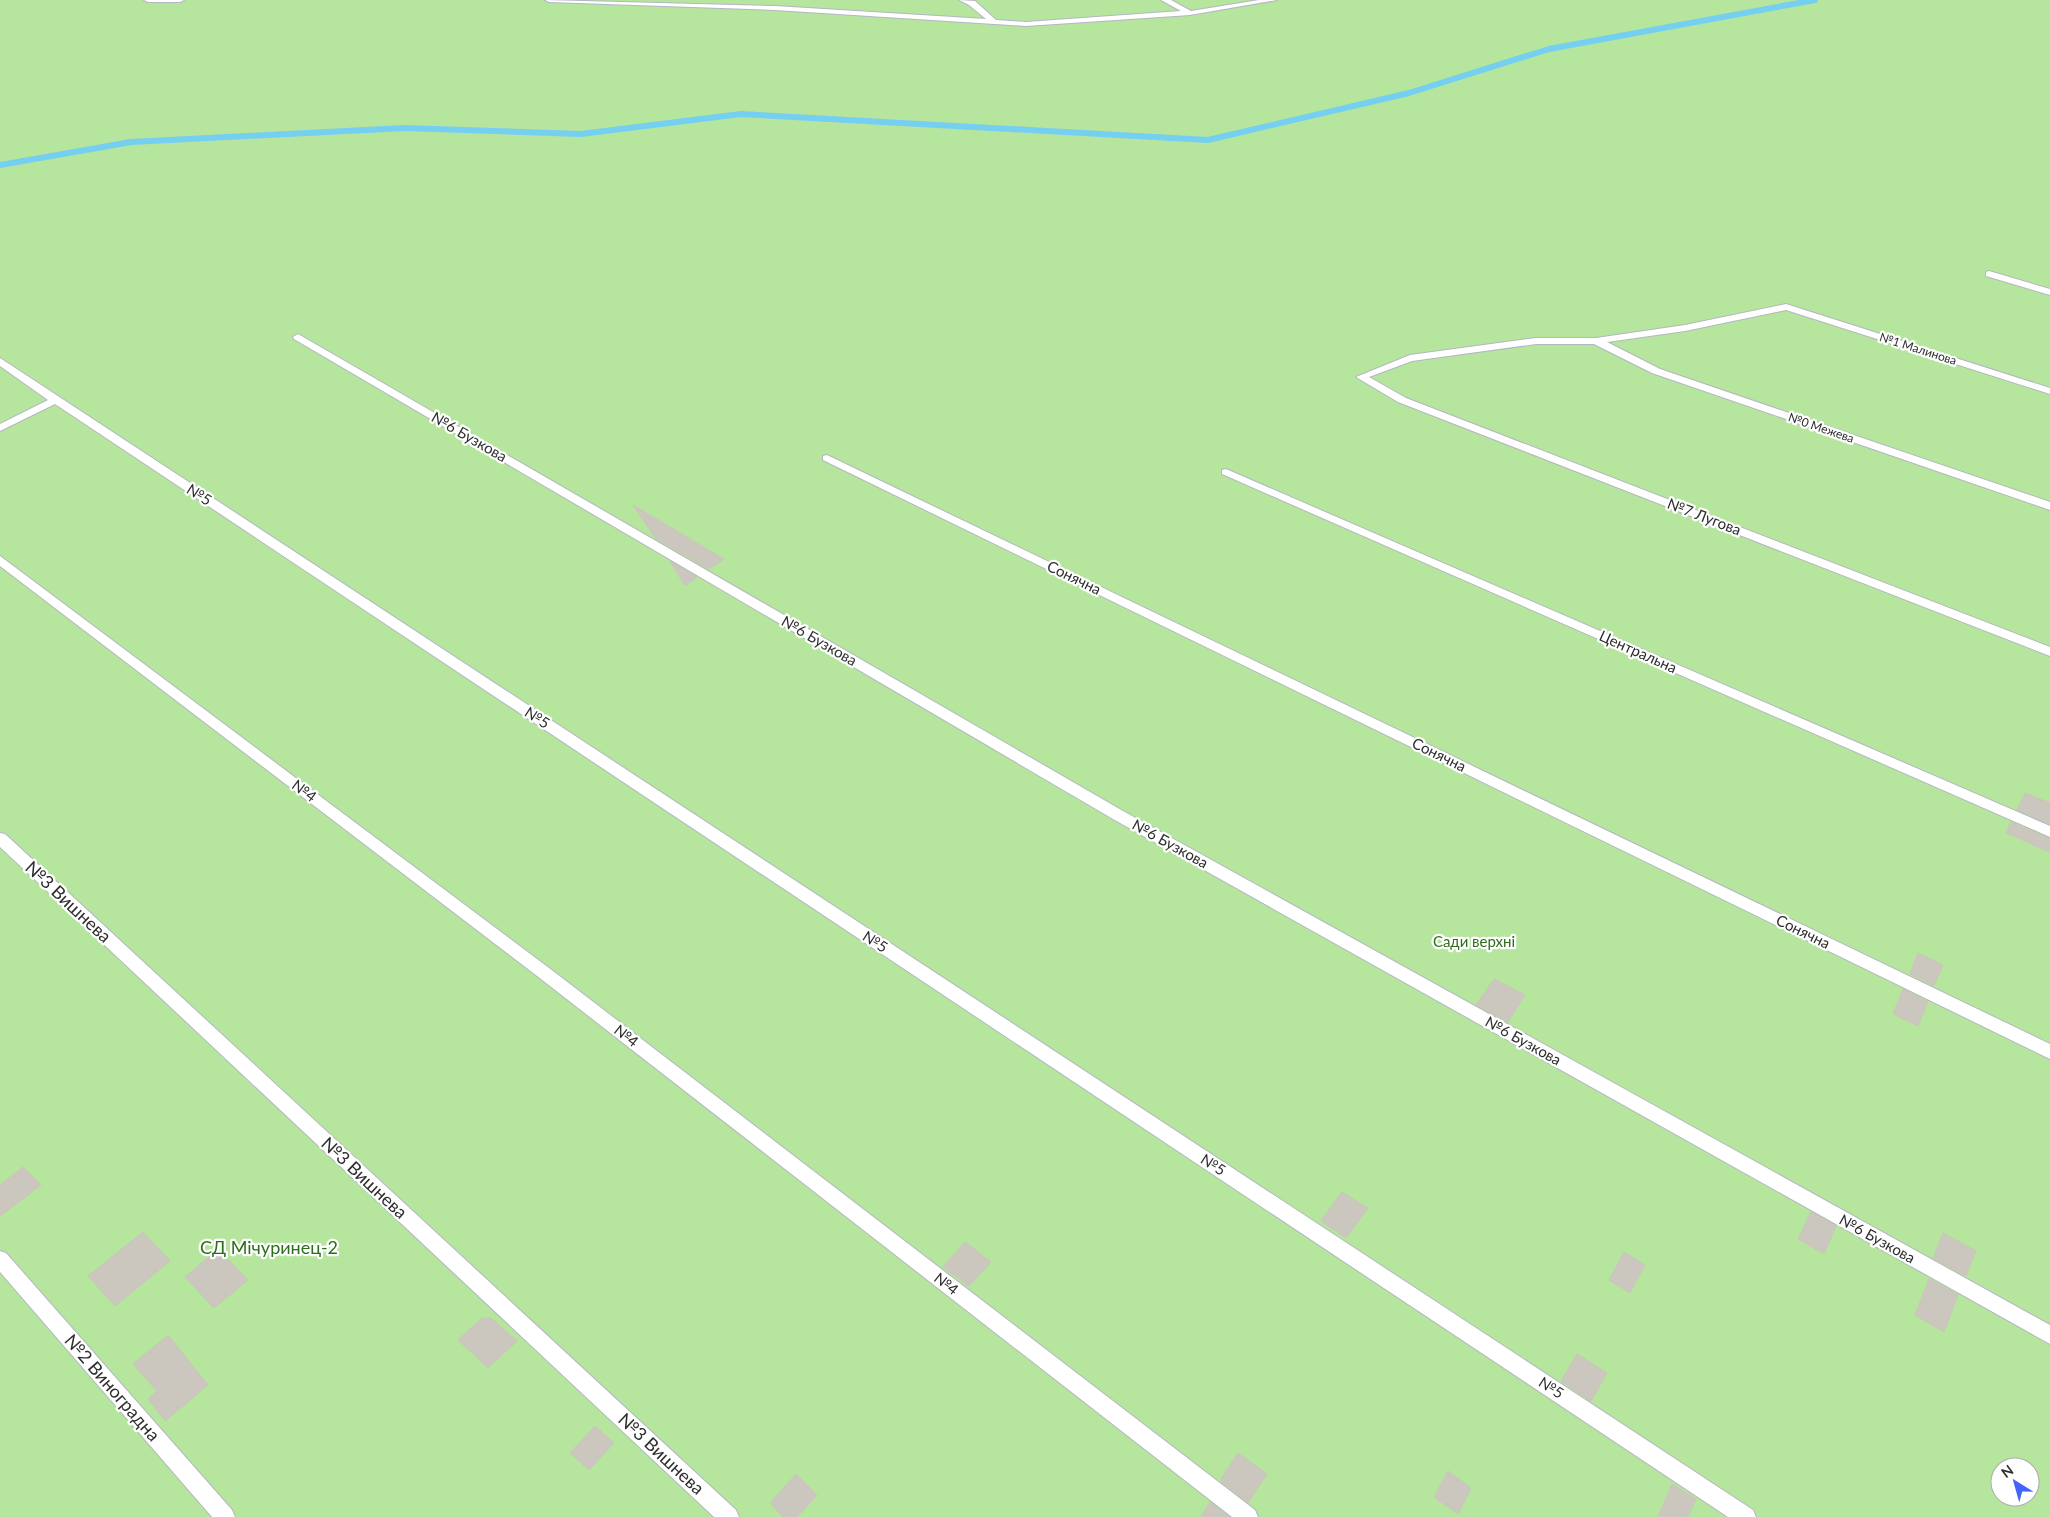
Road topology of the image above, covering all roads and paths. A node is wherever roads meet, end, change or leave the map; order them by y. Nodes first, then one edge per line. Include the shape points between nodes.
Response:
1 (148, 0) edge
2 (180, 0) edge
3 (549, 0) edge
4 (755, 0) edge
5 (963, 0) edge
6 (1165, 0) edge
7 (1273, 0) edge
8 (775, 8) junction
9 (1190, 13) junction
10 (994, 22) junction
11 (1989, 274) dead end
12 (2050, 292) edge
13 (1786, 307) joint
14 (298, 338) dead end
15 (1596, 341) junction
16 (0, 361) edge
17 (2050, 391) edge
18 (56, 400) junction
19 (0, 428) edge
20 (827, 458) dead end
21 (1226, 472) dead end
22 (2050, 506) edge
23 (0, 560) edge
24 (2050, 652) edge
25 (2050, 832) edge
26 (0, 838) edge
27 (2050, 1052) edge
28 (0, 1259) edge
29 (2050, 1335) edge
30 (224, 1517) edge
31 (729, 1517) edge
32 (1248, 1517) edge
33 (1746, 1517) edge

1 - 2 lane
3 - 8 lane
4 - 8 lane
5 - 10 lane via 972,3
6 - 9 lane
7 - 9 lane
8 - 10 lane
9 - 10 lane via 1026,24
11 - 12 lane
13 - 15 lane via 1685,328
13 - 17 lane, №1 Малинова
14 - 29 lane, №6 Бузкова via 1110,810
15 - 22 lane, №0 Межева via 1656,372
15 - 24 lane, №7 Лугова via 1536,341 1410,358 1361,377 1402,400
16 - 18 lane, №5
18 - 19 lane
18 - 33 lane, №5
20 - 27 lane, Сонячна
21 - 25 lane, Центральна
23 - 32 lane, №4 via 554,981
26 - 31 lane, №3 Вишнева
28 - 30 lane, №2 Виноградна

